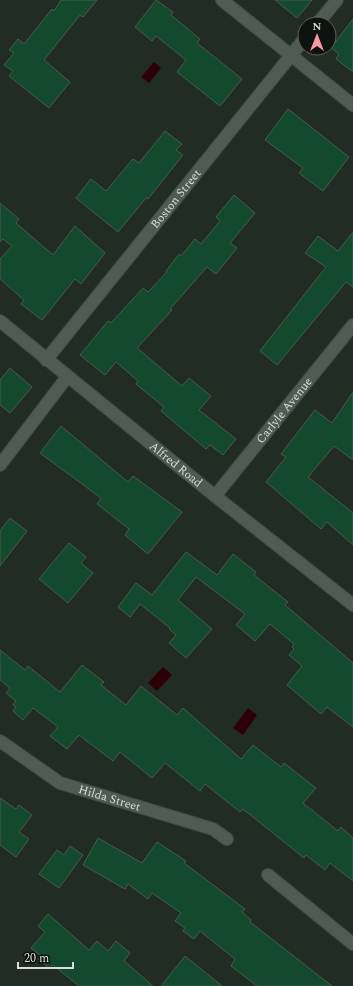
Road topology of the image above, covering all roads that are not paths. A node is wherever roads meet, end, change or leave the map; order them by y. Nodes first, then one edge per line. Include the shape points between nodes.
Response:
1 (222, 0) edge
2 (336, 0) edge
3 (323, 16) edge
4 (297, 48) edge
5 (290, 56) junction
6 (353, 106) edge
7 (0, 321) edge
8 (353, 325) edge
9 (46, 360) junction
10 (67, 377) junction
11 (0, 464) edge
12 (214, 496) junction
13 (353, 605) edge
14 (0, 740) edge
15 (228, 839) dead end
16 (268, 875) dead end
17 (353, 944) edge

1 - 5 street
2 - 3 street
4 - 5 street, Boston Street
5 - 6 street
5 - 9 street, Boston Street
7 - 9 street, Alfred Road
8 - 12 street, Carlyle Avenue
9 - 10 street, Alfred Road
10 - 11 street
10 - 12 street, Alfred Road
12 - 13 street, Alfred Road
14 - 15 street, Hilda Street via 60,783 213,828
16 - 17 street

